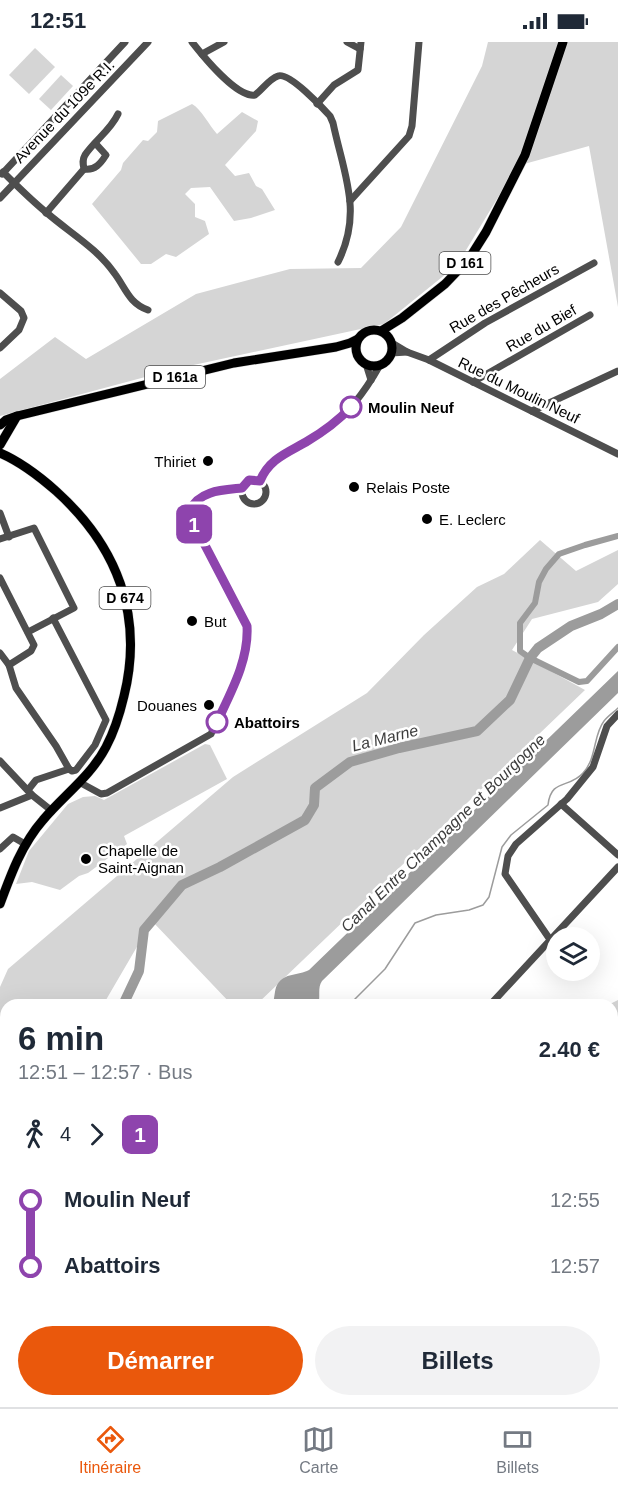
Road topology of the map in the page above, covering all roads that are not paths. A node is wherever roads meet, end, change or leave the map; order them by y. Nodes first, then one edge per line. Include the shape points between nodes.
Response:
1 (125, 42) edge
2 (148, 42) edge
3 (192, 42) edge
4 (224, 42) edge
5 (347, 42) edge
6 (419, 42) edge
7 (562, 42) edge
8 (360, 45) edge
9 (202, 54) junction
10 (317, 104) junction
11 (118, 114) dead end
12 (50, 122) junction
13 (61, 133) junction
14 (96, 144) junction
15 (84, 169) junction
16 (1, 174) edge
17 (14, 183) junction
18 (0, 198) edge
19 (350, 201) junction
20 (46, 213) junction
21 (338, 262) dead end
22 (594, 263) dead end
23 (0, 293) edge
24 (148, 310) dead end
25 (590, 315) dead end
26 (387, 337) junction
27 (358, 339) junction
28 (336, 347) junction
29 (0, 348) edge
30 (407, 352) junction
31 (356, 353) junction
32 (391, 353) junction
33 (429, 360) junction
34 (366, 364) junction
35 (380, 365) junction
36 (618, 371) edge
37 (371, 380) junction
38 (473, 382) junction
39 (532, 411) junction
40 (17, 417) junction
41 (0, 424) edge
42 (0, 445) edge
43 (0, 453) edge
44 (618, 454) edge
45 (260, 481) junction
46 (242, 488) junction
47 (0, 513) edge
48 (9, 537) junction
49 (0, 539) edge
50 (0, 578) edge
51 (53, 618) junction
52 (28, 632) junction
53 (0, 653) edge
54 (9, 665) junction
55 (618, 714) edge
56 (0, 761) edge
57 (69, 769) junction
58 (79, 782) junction
59 (30, 793) junction
60 (561, 804) junction
61 (0, 808) edge
62 (52, 811) junction
63 (25, 844) junction
64 (0, 849) edge
65 (618, 855) edge
66 (618, 867) edge
67 (2, 894) edge
68 (0, 904) edge
69 (564, 927) edge
70 (546, 934) edge
71 (546, 946) edge
72 (495, 999) edge

1 - 12 street, Avenue du 109e R.I.
2 - 13 street, Avenue du 109e R.I.
3 - 9 street
4 - 9 street
5 - 8 street
6 - 19 street via 409,136
7 - 26 main road, D 161 via 525,155 486,232 453,276 402,318
8 - 10 street via 357,72 336,83
9 - 10 street via 246,94 255,95 277,76 284,75
10 - 19 street via 333,123
11 - 14 street via 113,126
12 - 13 street
12 - 16 street, Avenue du 109e R.I.
13 - 17 street, Avenue du 109e R.I.
14 - 15 street via 84,156
14 - 15 street via 105,157 95,168
15 - 20 street
16 - 17 street
17 - 18 street, Avenue du 109e R.I.
17 - 20 street
19 - 21 street via 350,232
20 - 24 street via 84,240 116,274 134,302
22 - 33 street, Rue des Pêcheurs via 485,323
23 - 29 street via 24,318 19,330
25 - 38 street, Rue du Bief
26 - 27 main road via 371,330
26 - 30 street, Rue du Moulin Neuf
26 - 32 main road
27 - 28 main road, D 161a
27 - 31 main road
28 - 31 main road, D 161a
28 - 40 main road, D 161a via 234,363
30 - 32 street, Rue du Moulin Neuf
30 - 33 street, Rue du Moulin Neuf
31 - 34 main road
32 - 35 main road
33 - 38 street, Rue du Moulin Neuf
34 - 35 main road
34 - 37 street
35 - 37 street
36 - 39 street
37 - 45 street via 339,419 280,455
38 - 39 street, Rue du Moulin Neuf
39 - 44 street, Rue du Moulin Neuf
40 - 41 main road, D 161a
40 - 42 main road
43 - 58 main road, D 674 via 42,479 76,511 108,556 125,598 131,647 128,681 106,748
45 - 46 street via 249,480
45 - 46 street via 266,490 259,503 246,501
46 - 58 street via 218,489 190,510 247,626 248,643 212,734 107,793 100,794
47 - 48 street
48 - 49 street
48 - 51 street via 34,528 74,608
50 - 52 street
51 - 52 street
51 - 57 street via 106,720 95,745 76,770
52 - 54 street via 34,645 31,651
53 - 54 street
54 - 57 street via 16,688
55 - 60 street via 606,726 593,766
56 - 59 street
57 - 59 street via 36,780
58 - 62 main road, D 674
59 - 61 street
59 - 62 street
60 - 65 street
60 - 70 street via 516,844 508,856 505,874
62 - 63 main road, D 674
63 - 64 street via 13,837
63 - 67 main road, D 674
66 - 69 street
67 - 68 main road, D 674
71 - 72 street

